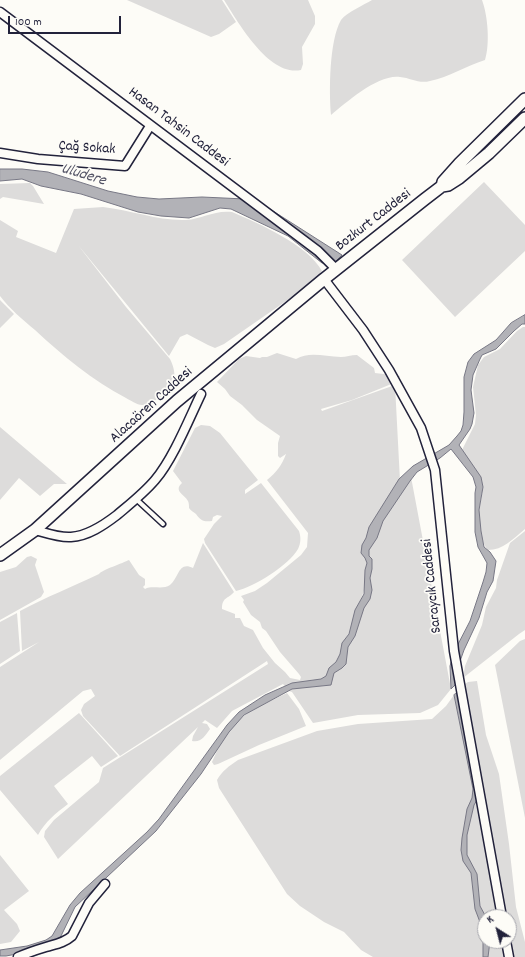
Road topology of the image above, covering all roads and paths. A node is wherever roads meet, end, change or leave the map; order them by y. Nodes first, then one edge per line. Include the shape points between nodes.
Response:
1 (0, 12) edge
2 (525, 99) edge
3 (525, 118) edge
4 (150, 126) junction
5 (0, 153) edge
6 (442, 186) junction
7 (336, 269) junction
8 (324, 279) junction
9 (201, 394) dead end
10 (136, 499) junction
11 (163, 524) dead end
12 (35, 530) junction
13 (0, 555) edge
14 (105, 884) dead end
15 (501, 909) edge
16 (18, 957) edge

1 - 4 street, Hasan Tahsin Caddesi
2 - 6 street, Bozkurt Caddesi via 460,163
3 - 6 street, Bozkurt Caddesi via 459,178
4 - 5 street, Çağ Sokak via 125,166 38,159
4 - 7 street, Hasan Tahsin Caddesi via 318,251
6 - 7 street, Bozkurt Caddesi
7 - 8 street, Bozkurt Caddesi
8 - 12 street, Alacaören Caddesi via 177,402
8 - 15 street, Saraycık Caddesi via 363,330 389,370 421,428 434,470 454,651
9 - 10 street via 165,466
10 - 11 lane
10 - 12 street via 110,520 78,536 69,538
12 - 13 street, Alacaören Caddesi
14 - 16 street via 89,903 69,939

